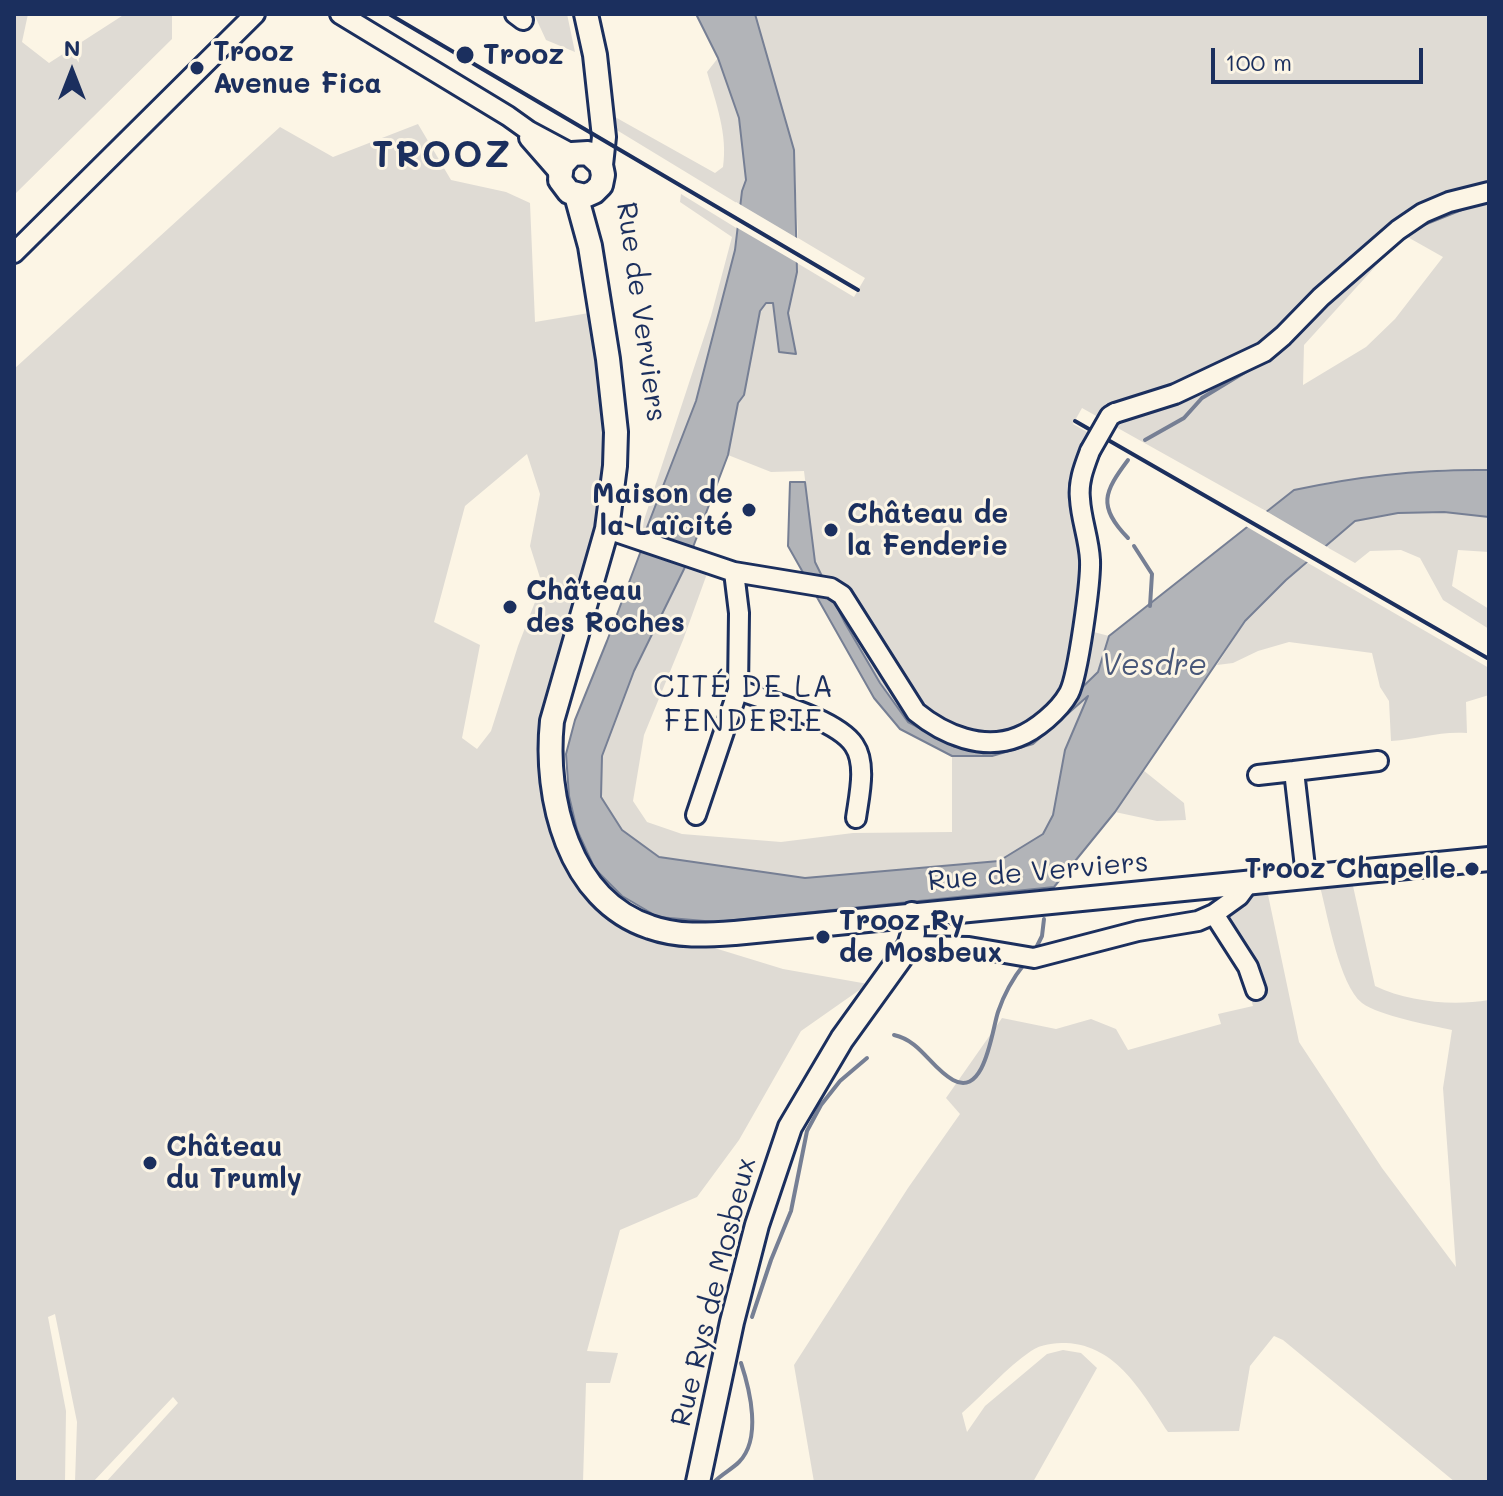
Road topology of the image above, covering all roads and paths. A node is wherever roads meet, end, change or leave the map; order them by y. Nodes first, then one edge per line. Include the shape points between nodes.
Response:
1 (255, 14) edge
2 (340, 14) edge
3 (575, 14) edge
4 (586, 14) edge
5 (508, 116) junction
6 (576, 153) junction
7 (601, 165) junction
8 (577, 189) junction
9 (1489, 192) edge
10 (14, 253) edge
11 (621, 533) junction
12 (734, 572) junction
13 (738, 690) junction
14 (1378, 761) dead end
15 (1294, 771) junction
16 (1258, 775) dead end
17 (696, 815) dead end
18 (856, 818) dead end
19 (1489, 859) edge
20 (1306, 876) junction
21 (1250, 881) junction
22 (912, 914) junction
23 (1214, 914) junction
24 (909, 946) junction
25 (1256, 990) dead end
26 (698, 1482) edge

1 - 10 street
2 - 5 street
3 - 6 main road via 591,113 589,139
4 - 7 main road via 604,137
5 - 6 street
5 - 8 street
6 - 7 main road via 595,157
6 - 8 main road via 562,165
7 - 8 main road via 603,180
8 - 11 main road, Rue de Verviers via 600,245 627,413
9 - 12 street, bridge via 1449,202 1398,230 1264,352 1187,389 1110,416 1081,476 1079,498 1090,573 1069,692 1025,734 1001,743 965,738 932,725 916,712 842,595 831,588
11 - 12 street
11 - 22 main road, Rue de Verviers via 564,711 552,766 554,806 589,881 629,918 693,936
12 - 13 street
13 - 17 street
13 - 18 street via 836,727 855,746 861,782
14 - 15 street
15 - 16 street
15 - 20 street
19 - 20 main road, Rue de Verviers
20 - 21 main road, Rue de Verviers
21 - 22 main road, Rue de Verviers
21 - 23 street
22 - 24 main road
23 - 24 street via 1030,957 969,947
23 - 25 street via 1248,967
24 - 26 main road, Rue Rys de Mosbeux via 842,1039 790,1127 735,1308

